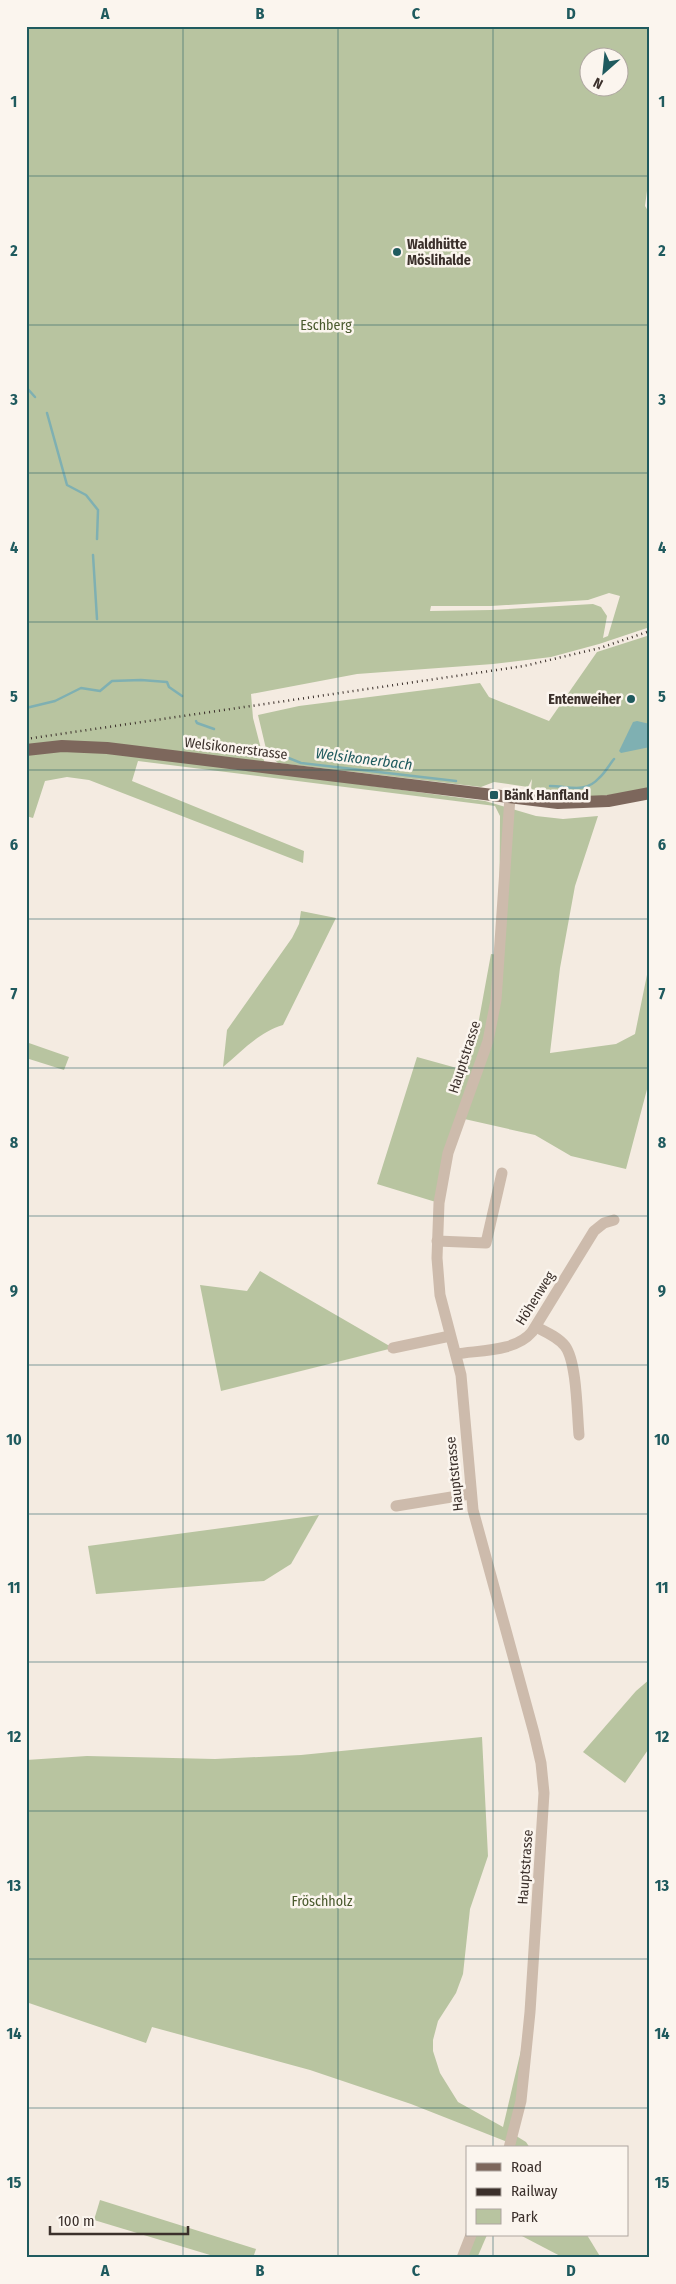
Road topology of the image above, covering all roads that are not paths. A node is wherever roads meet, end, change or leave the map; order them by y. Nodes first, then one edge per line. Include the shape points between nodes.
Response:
1 (26, 750) edge
2 (650, 793) edge
3 (510, 797) junction
4 (502, 1173) dead end
5 (614, 1220) dead end
6 (437, 1241) junction
7 (536, 1327) junction
8 (450, 1336) junction
9 (393, 1348) dead end
10 (456, 1354) junction
11 (579, 1435) dead end
12 (470, 1494) junction
13 (396, 1506) dead end
14 (509, 2146) edge
15 (472, 2236) edge
16 (462, 2258) edge

1 - 3 main road, Welsikonerstrasse via 62,746 107,748
2 - 3 main road, Welsikonerstrasse via 588,803
3 - 6 street, Hauptstrasse via 496,1000 488,1041 448,1153 440,1196
4 - 6 street via 486,1243
5 - 7 street, Höhenweg via 594,1231
6 - 8 street, Hauptstrasse via 440,1296
7 - 10 street, Höhenweg via 529,1337 516,1344
7 - 11 street via 556,1339 569,1352
8 - 9 street
8 - 10 street, Hauptstrasse
10 - 12 street, Hauptstrasse via 462,1383
12 - 13 street
12 - 14 street, Hauptstrasse via 483,1555 534,1732 544,1793 530,2012 521,2101
15 - 16 street

